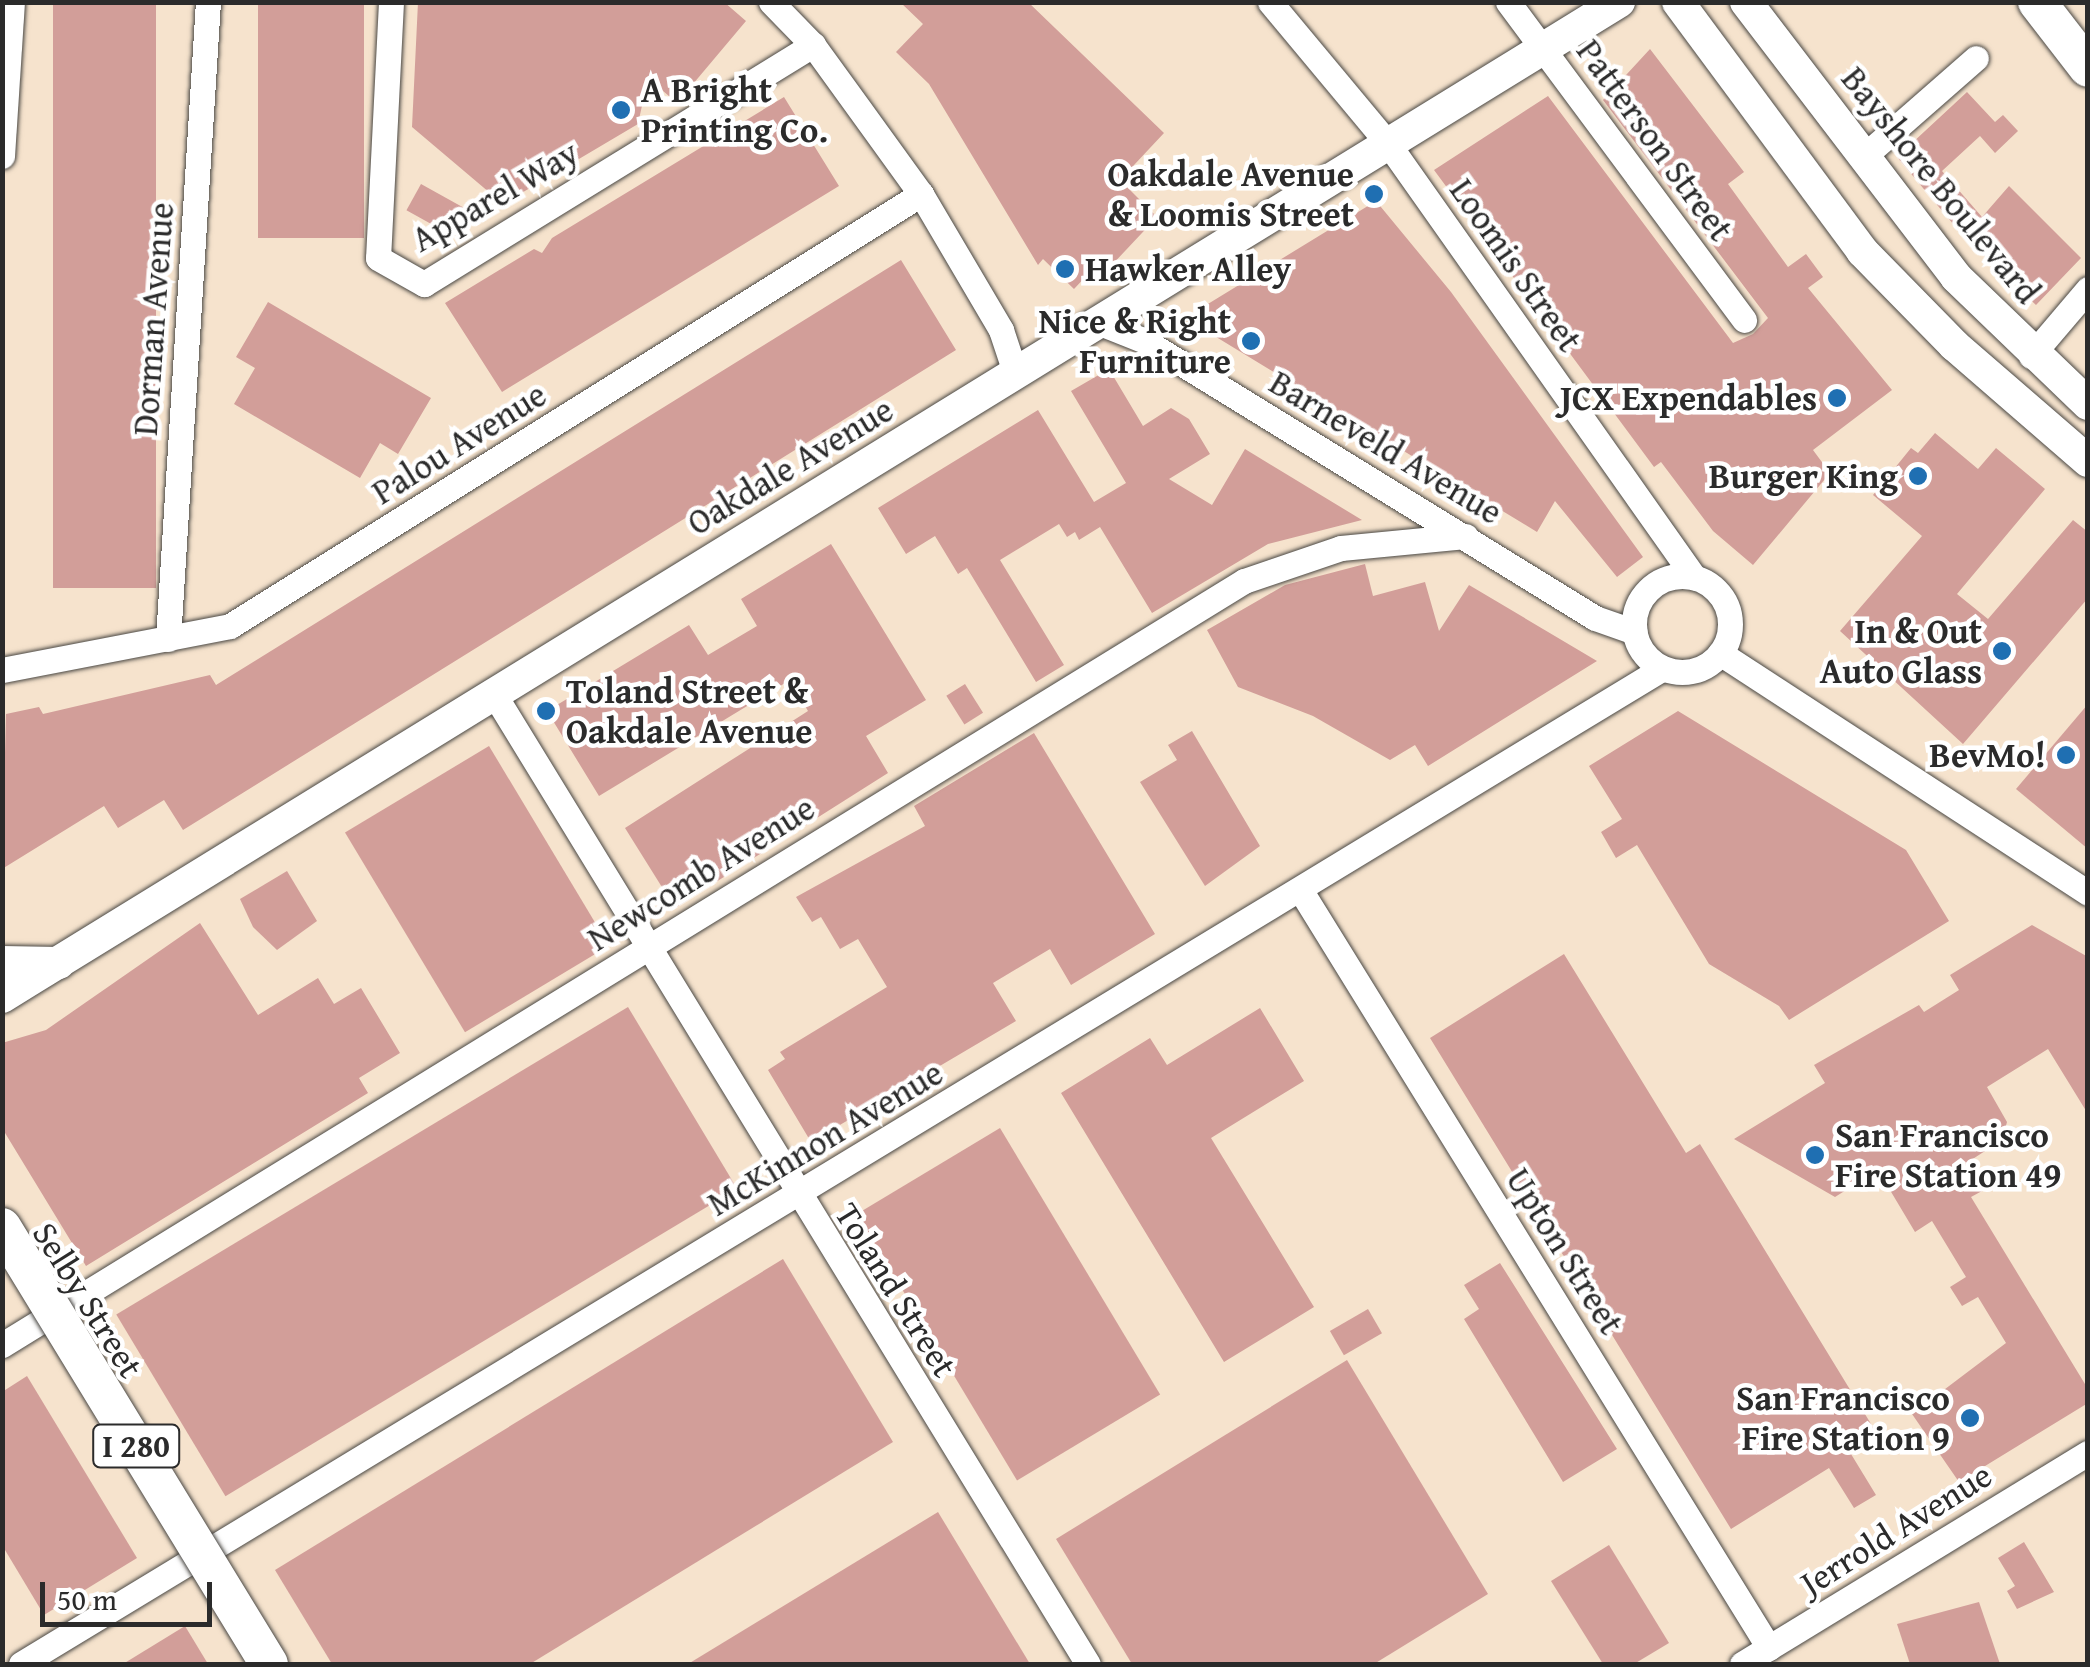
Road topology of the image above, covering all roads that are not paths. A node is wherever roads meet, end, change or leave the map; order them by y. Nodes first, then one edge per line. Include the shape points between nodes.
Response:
1 (12, 2) edge
2 (208, 2) edge
3 (391, 2) edge
4 (771, 2) edge
5 (1508, 2) edge
6 (1620, 2) edge
7 (1678, 2) edge
8 (1746, 2) edge
9 (2036, 2) edge
10 (1275, 4) edge
11 (813, 45) junction
12 (1543, 48) junction
13 (1976, 58) dead end
14 (2085, 69) edge
15 (1388, 145) junction
16 (2, 156) edge
17 (1863, 157) junction
18 (921, 194) junction
19 (2088, 289) edge
20 (1744, 320) dead end
21 (1100, 323) junction
22 (2031, 356) junction
23 (1016, 374) junction
24 (2088, 404) edge
25 (2088, 460) edge
26 (1464, 536) junction
27 (1694, 577) junction
28 (1635, 632) junction
29 (168, 639) junction
30 (1720, 653) junction
31 (1663, 668) junction
32 (2, 670) edge
33 (494, 694) junction
34 (1301, 891) junction
35 (2088, 893) edge
36 (648, 946) junction
37 (2, 962) edge
38 (59, 963) junction
39 (2, 997) edge
40 (796, 1197) junction
41 (2, 1227) edge
42 (2, 1252) edge
43 (55, 1313) junction
44 (2, 1344) edge
45 (2088, 1454) edge
46 (202, 1552) junction
47 (1769, 1648) junction
48 (20, 1664) edge
49 (254, 1664) edge
50 (269, 1664) edge
51 (1088, 1664) edge
52 (1742, 1664) edge

1 - 16 street
2 - 29 street, Dorman Avenue
3 - 11 street, Apparel Way via 378,258 424,284
4 - 11 street
5 - 12 street, Patterson Street
6 - 12 main road, Oakdale Avenue
7 - 25 main road via 1862,251 1954,345
8 - 17 main road, Bayshore Boulevard
9 - 14 highway
10 - 15 street, Loomis Street
11 - 18 street
12 - 15 main road, Oakdale Avenue
12 - 20 street, Patterson Street
13 - 17 street
15 - 21 main road, Oakdale Avenue
15 - 27 street, Loomis Street
17 - 22 main road, Bayshore Boulevard via 1956,278
18 - 23 street via 1001,330
18 - 29 street, Palou Avenue via 230,626
19 - 22 street
21 - 23 main road, Oakdale Avenue
21 - 26 street, Barneveld Avenue via 1146,341
22 - 24 main road, Bayshore Boulevard
23 - 33 main road, Oakdale Avenue
26 - 28 street, Barneveld Avenue via 1595,618
26 - 36 street, Newcomb Avenue via 1341,548 1244,582
27 - 28 street via 1650,588 1635,616
27 - 30 street via 1728,608 1728,639
28 - 31 street via 1640,647
29 - 32 street, Palou Avenue
30 - 31 street via 1694,670
30 - 35 street
31 - 34 street, McKinnon Avenue
33 - 36 street, Toland Street
33 - 38 main road, Oakdale Avenue
34 - 40 street, McKinnon Avenue
34 - 47 street, Upton Street
36 - 40 street, Toland Street
36 - 43 street, Newcomb Avenue
37 - 38 main road
38 - 39 main road, Oakdale Avenue
40 - 46 street, McKinnon Avenue
40 - 51 street, Toland Street
41 - 43 street, Selby Street
41 - 50 highway, I 280, bridge
42 - 49 highway, I 280
43 - 44 street, Newcomb Avenue
43 - 46 street, Selby Street
45 - 47 street, Jerrold Avenue
46 - 48 street, McKinnon Avenue
46 - 50 street, Selby Street
47 - 52 street, Jerrold Avenue

